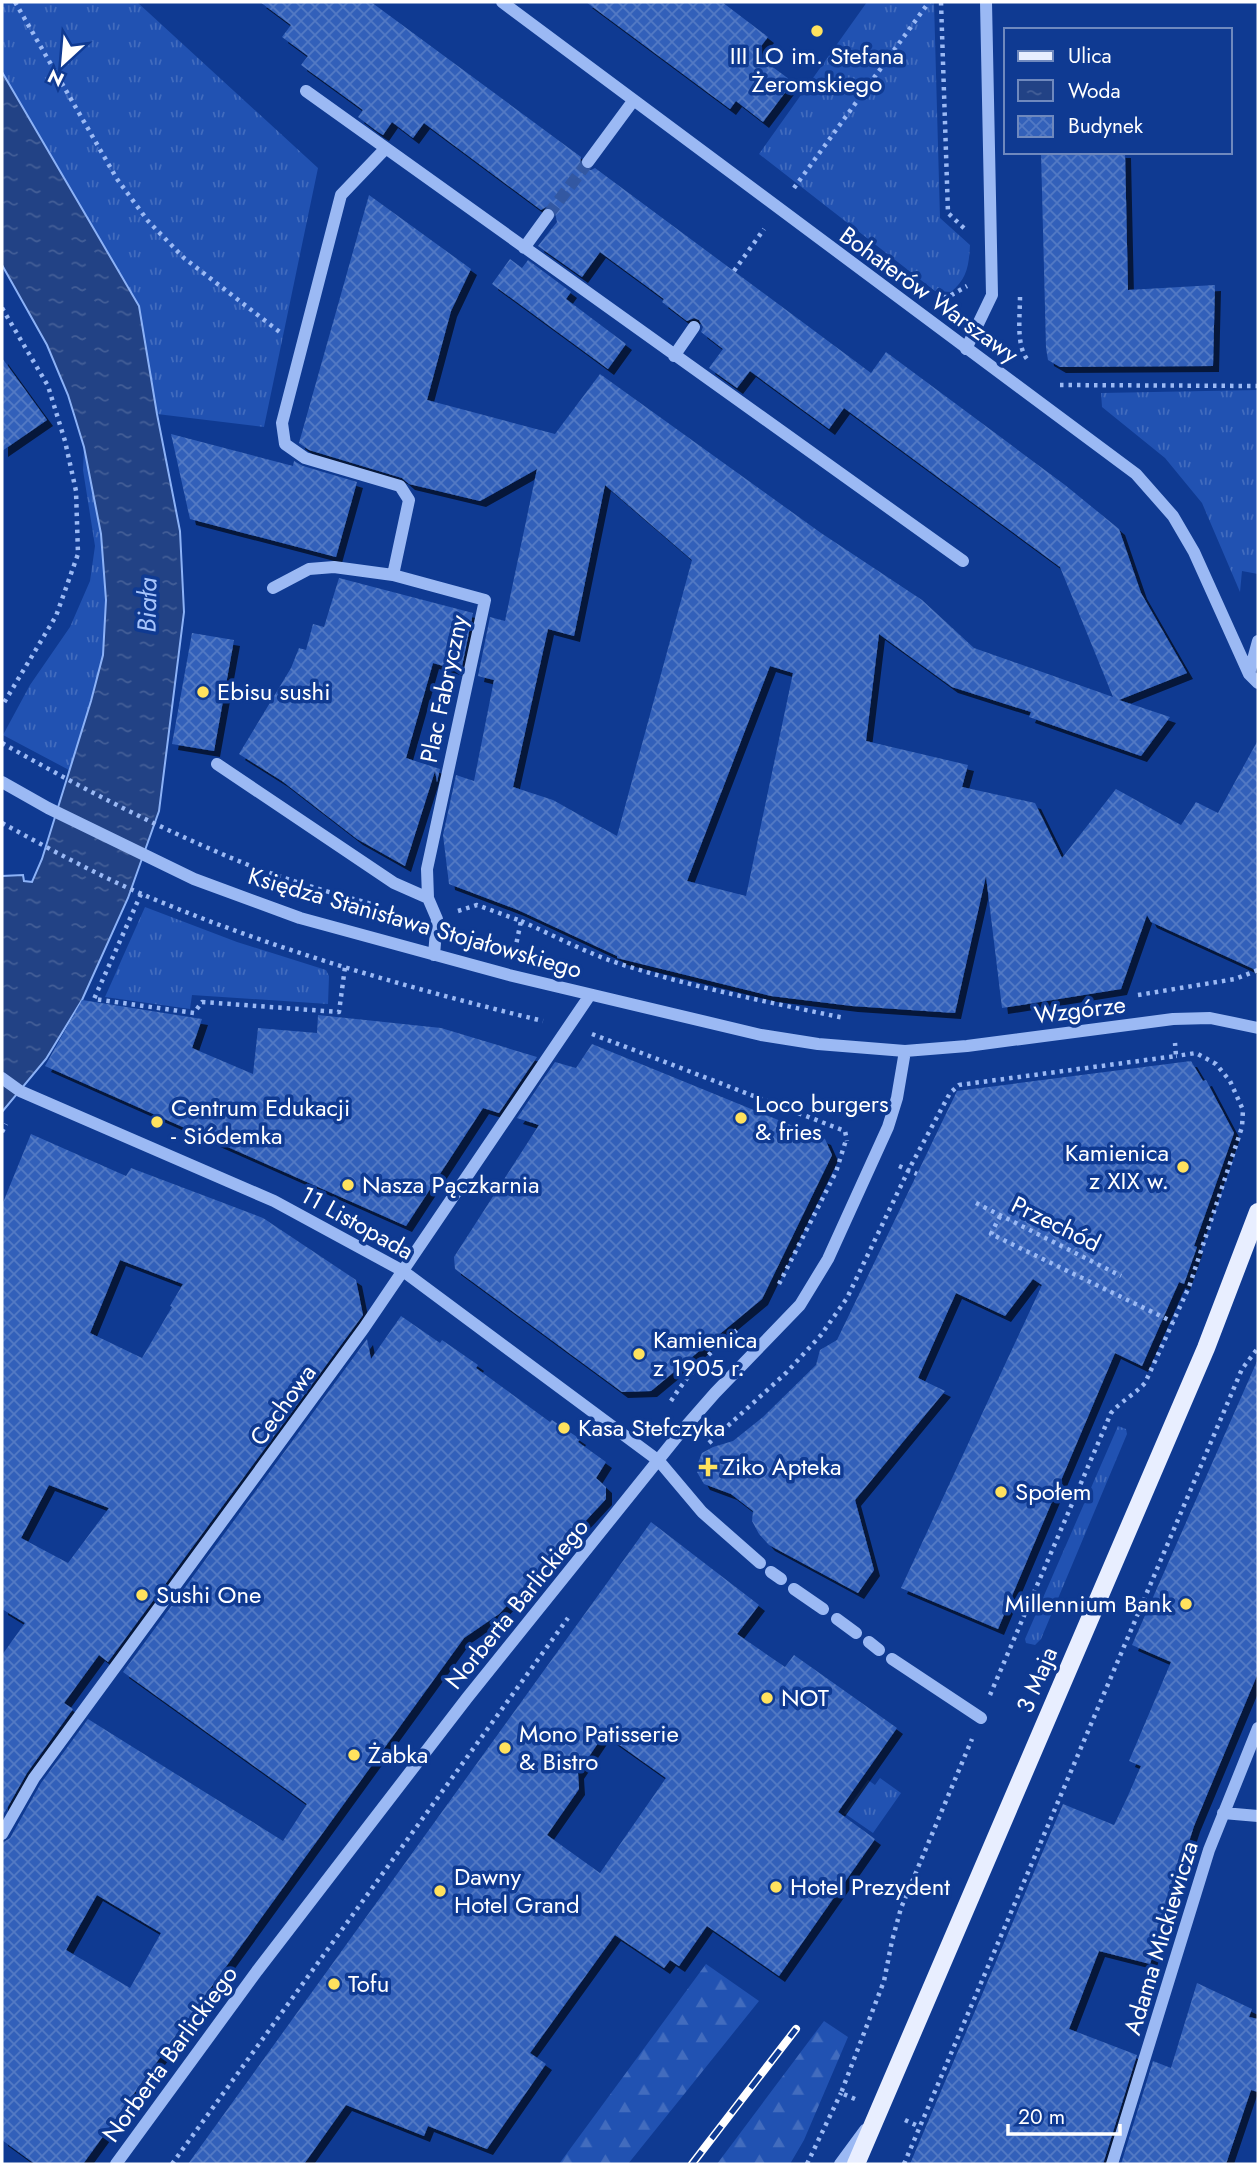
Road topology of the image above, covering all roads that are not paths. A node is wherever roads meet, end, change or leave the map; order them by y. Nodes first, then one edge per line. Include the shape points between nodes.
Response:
1 (502, 2) edge
2 (986, 2) edge
3 (306, 92) dead end
4 (634, 101) junction
5 (386, 148) junction
6 (588, 162) tunnel mouth
7 (548, 215) tunnel mouth
8 (524, 248) junction
9 (694, 327) dead end
10 (966, 349) junction
11 (674, 356) junction
12 (963, 561) dead end
13 (393, 575) junction
14 (273, 588) dead end
15 (1258, 641) edge
16 (1254, 678) edge
17 (217, 764) dead end
18 (2, 782) edge
19 (428, 898) junction
20 (434, 955) junction
21 (590, 995) junction
22 (1258, 1028) edge
23 (905, 1051) junction
24 (2, 1078) edge
25 (1258, 1212) edge
26 (403, 1271) junction
27 (659, 1461) junction
28 (771, 1571) dead end
29 (794, 1589) dead end
30 (823, 1609) dead end
31 (837, 1619) dead end
32 (856, 1633) dead end
33 (892, 1659) dead end
34 (981, 1718) road end
35 (1257, 1735) edge
36 (1223, 1813) junction
37 (1258, 1815) edge
38 (2, 1834) edge
39 (879, 2110) junction
40 (116, 2164) edge
41 (839, 2164) edge
42 (856, 2164) edge
43 (1112, 2164) edge

1 - 4 street, Bohaterów Warszawy
2 - 10 street via 992,295
3 - 5 street
4 - 6 street
4 - 10 street, Bohaterów Warszawy
5 - 8 street
5 - 13 street via 341,195 282,423 285,444 306,458 400,486 410,500
7 - 8 street
8 - 11 street
9 - 11 street
10 - 16 street, Bohaterów Warszawy via 1136,474 1173,516
11 - 12 street
13 - 14 street via 334,567 309,569
13 - 19 street, Plac Fabryczny via 485,600 426,869
15 - 16 street
17 - 19 street via 394,883
18 - 20 street, Księdza Stanisława Stojałowskiego via 194,879 277,910
19 - 20 street, Plac Fabryczny via 437,919
20 - 21 street, Księdza Stanisława Stojałowskiego
21 - 23 street, Księdza Stanisława Stojałowskiego via 761,1035
21 - 26 street, Cechowa
22 - 23 street, Wzgórze via 1210,1018 1173,1019
23 - 27 street, Norberta Barlickiego via 888,1127 828,1259 800,1305 715,1393
24 - 26 street, 11 Listopada via 20,1091 274,1201
25 - 39 main road, 3 Maja via 1206,1348
26 - 27 street, 11 Listopada
26 - 38 street, Cechowa via 34,1778
27 - 28 street, 11 Listopada via 702,1513
27 - 40 street, Norberta Barlickiego via 467,1698
29 - 30 street
31 - 32 street
33 - 34 street
35 - 36 street, Adama Mickiewicza
36 - 37 street
36 - 43 street, Adama Mickiewicza
39 - 41 street
39 - 42 main road, 3 Maja

